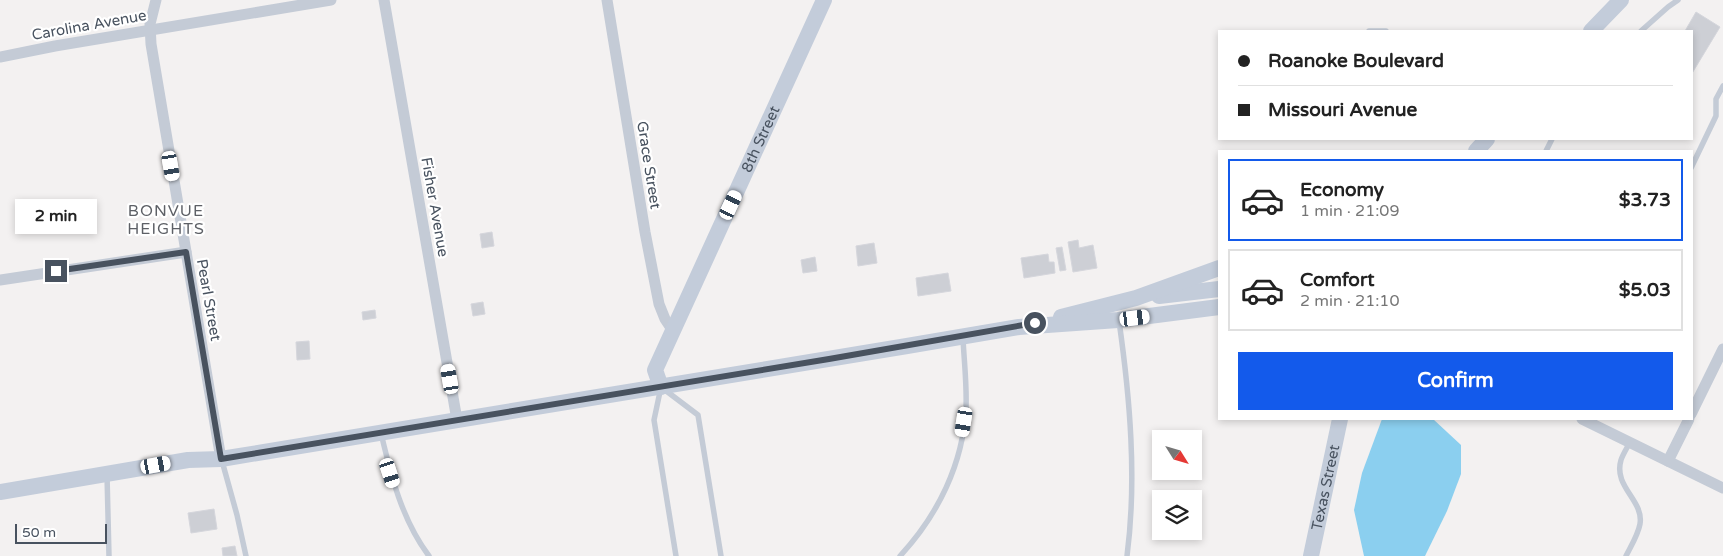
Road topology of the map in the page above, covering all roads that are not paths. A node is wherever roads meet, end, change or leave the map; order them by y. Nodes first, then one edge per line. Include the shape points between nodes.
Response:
1 (156, 0) edge
2 (331, 0) edge
3 (384, 0) edge
4 (607, 0) edge
5 (824, 0) edge
6 (1621, 0) edge
7 (1678, 0) edge
8 (1597, 28) edge
9 (149, 30) junction
10 (1642, 30) edge
11 (0, 57) edge
12 (1723, 86) edge
13 (1716, 116) junction
14 (1723, 118) edge
15 (1486, 140) edge
16 (1477, 150) edge
17 (1693, 164) edge
18 (186, 252) junction
19 (1218, 268) edge
20 (0, 280) edge
21 (1218, 289) edge
22 (1136, 298) junction
23 (1117, 303) junction
24 (1218, 308) edge
25 (1118, 320) junction
26 (1019, 327) junction
27 (674, 331) junction
28 (963, 336) junction
29 (1723, 349) edge
30 (661, 387) junction
31 (1693, 410) edge
32 (457, 420) junction
33 (1340, 420) edge
34 (1584, 420) edge
35 (1688, 420) edge
36 (381, 433) junction
37 (1630, 442) junction
38 (221, 459) junction
39 (1668, 461) junction
40 (107, 473) junction
41 (1723, 488) edge
42 (0, 492) edge
43 (109, 556) edge
44 (246, 556) edge
45 (429, 556) edge
46 (676, 556) edge
47 (722, 556) edge
48 (900, 556) edge
49 (1127, 556) edge
50 (1311, 556) edge
51 (1626, 556) edge

1 - 9 street, Pearl Street
2 - 9 street, Carolina Avenue
3 - 32 street, Fisher Avenue
4 - 27 street, Grace Street via 658,304
5 - 27 main road, 8th Street
6 - 8 main road
7 - 10 lane
9 - 11 street, Carolina Avenue
9 - 18 street, Pearl Street
12 - 13 lane via 1716,99
13 - 14 lane
13 - 17 lane
15 - 16 main road
18 - 20 street
18 - 38 street, Pearl Street
19 - 22 main road
21 - 22 main road
22 - 23 main road
23 - 25 lane
23 - 26 main road
24 - 25 main road
25 - 26 main road
25 - 49 lane via 1125,366 1131,455 1132,500
26 - 28 main road
27 - 30 main road, 8th Street via 655,370
28 - 30 main road
28 - 48 lane via 966,410 954,467 935,510
29 - 31 street
30 - 32 main road
30 - 46 lane via 654,420
30 - 47 lane via 698,416
32 - 36 main road
33 - 50 main road, Texas Street
34 - 37 street
35 - 39 street
36 - 38 main road
36 - 45 lane via 400,503 416,538
37 - 39 street
37 - 51 lane via 1621,459 1620,478 1639,512 1640,523
38 - 40 main road via 188,460
38 - 44 lane
39 - 41 street
40 - 42 main road
40 - 43 lane

